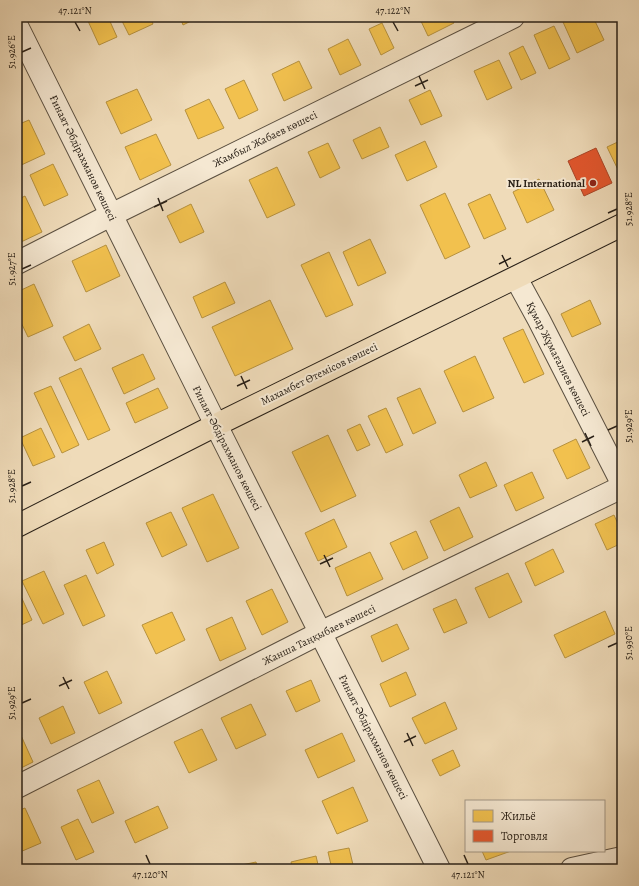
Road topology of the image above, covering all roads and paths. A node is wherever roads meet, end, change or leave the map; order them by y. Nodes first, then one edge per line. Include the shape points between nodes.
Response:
1 (33, 17) edge
2 (513, 17) edge
3 (17, 25) edge
4 (111, 215) junction
5 (622, 225) edge
6 (17, 262) edge
7 (516, 278) junction
8 (216, 425) junction
9 (622, 483) edge
10 (622, 487) edge
11 (17, 526) edge
12 (320, 634) junction
13 (17, 787) edge
14 (622, 858) edge
15 (439, 869) edge
16 (572, 869) edge

1 - 3 street
2 - 4 street, Жамбыл Жабаев көшесі
3 - 4 street, Ғинаят Әбдірахманов көшесі
4 - 6 street, Жамбыл Жабаев көшесі
4 - 8 street, Ғинаят Әбдірахманов көшесі
5 - 7 main road, Махамбет Өтемісов көшесі
7 - 8 main road, Махамбет Өтемісов көшесі
7 - 9 street, Құмар Жұмағалиев көшесі
8 - 11 main road, Махамбет Өтемісов көшесі
8 - 12 street, Ғинаят Әбдірахманов көшесі
10 - 12 street, Жанша Таңқыбаев көшесі
12 - 13 street, Жанша Таңқыбаев көшесі
12 - 15 street, Ғинаят Әбдірахманов көшесі
14 - 16 street

